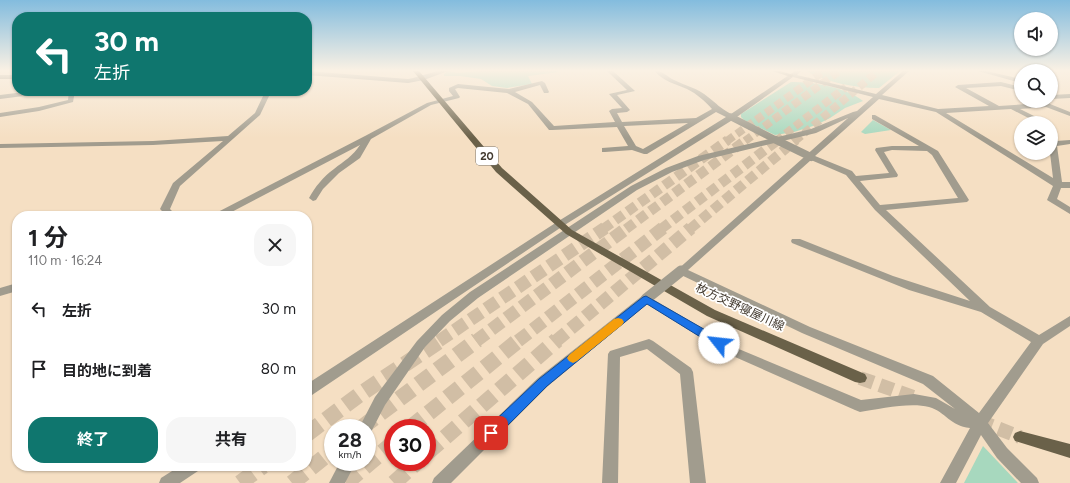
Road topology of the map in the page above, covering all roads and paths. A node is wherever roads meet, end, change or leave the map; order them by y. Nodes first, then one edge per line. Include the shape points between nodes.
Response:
1 (435, 94) edge
2 (454, 94) edge
3 (514, 94) edge
4 (615, 94) edge
5 (699, 94) edge
6 (765, 94) edge
7 (869, 94) edge
8 (881, 94) edge
9 (970, 94) edge
10 (12, 95) edge
11 (72, 96) edge
12 (265, 96) edge
13 (878, 96) junction
14 (1070, 96) edge
15 (0, 97) edge
16 (1058, 97) edge
17 (441, 101) junction
18 (1012, 107) joint
19 (998, 108) junction
20 (1058, 108) edge
21 (716, 109) junction
22 (861, 110) junction
23 (938, 111) junction
24 (1069, 113) edge
25 (0, 115) edge
26 (1030, 116) edge
27 (731, 117) junction
28 (876, 117) dead end
29 (699, 120) junction
30 (620, 124) junction
31 (229, 138) junction
32 (368, 138) junction
33 (1070, 142) edge
34 (1058, 143) edge
35 (0, 146) edge
36 (632, 148) junction
37 (929, 149) junction
38 (605, 150) dead end
39 (811, 157) junction
40 (1054, 160) edge
41 (855, 179) junction
42 (1070, 184) edge
43 (1058, 185) junction
44 (314, 198) dead end
45 (878, 208) junction
46 (167, 211) edge
47 (227, 211) edge
48 (1070, 211) edge
49 (564, 228) junction
50 (796, 242) dead end
51 (681, 271) junction
52 (12, 288) edge
53 (0, 292) edge
54 (646, 299) junction
55 (986, 310) junction
56 (1070, 320) edge
57 (1039, 341) junction
58 (860, 378) tunnel mouth
59 (312, 388) edge
60 (371, 419) edge
61 (980, 423) junction
62 (1020, 437) tunnel mouth
63 (1070, 451) edge
64 (185, 471) edge
65 (343, 471) edge
66 (167, 483) edge
67 (337, 483) edge
68 (440, 483) edge
69 (610, 483) edge
70 (698, 483) edge
71 (948, 483) edge
72 (1031, 483) edge

1 - 17 main road, 20
2 - 17 street via 457,97
3 - 30 street via 530,103 552,128
4 - 30 street via 612,94 627,110 612,111
5 - 21 street
6 - 27 street
7 - 13 street
8 - 13 street
9 - 19 street
10 - 15 street
11 - 25 street via 71,101
12 - 31 street via 258,114
13 - 22 street
13 - 23 street
14 - 16 street
17 - 32 street via 430,104
17 - 49 main road, 20 via 499,170
18 - 19 street
18 - 26 street
19 - 23 street
20 - 24 street
21 - 27 street
21 - 29 street
22 - 39 street
22 - 49 street via 813,131 701,158 669,170
23 - 43 street
27 - 39 street, bridge
27 - 49 street
28 - 37 street
29 - 30 street
29 - 36 street via 644,152
30 - 36 street
31 - 35 street
31 - 46 street via 176,185 165,209
32 - 44 street via 357,156 336,171
32 - 47 street
33 - 34 street
36 - 38 street
37 - 41 street via 879,150 894,175
37 - 45 street via 935,153 964,200
39 - 41 street via 849,173
39 - 51 street
40 - 43 street
41 - 45 street
42 - 43 street
43 - 48 street via 1052,200
45 - 55 street
49 - 58 main road, 枚方交野寝屋川線 via 711,313
49 - 59 street
49 - 60 street via 446,318 421,344 380,401
50 - 55 street via 954,302
51 - 54 street, bridge
51 - 61 street via 806,330 928,380
52 - 53 street
54 - 61 street via 730,350 860,406 914,400 931,402 962,421
54 - 68 street via 543,382
55 - 57 street
56 - 57 street
57 - 61 street
61 - 71 street
61 - 72 street via 1002,452
62 - 63 main road
64 - 66 street
65 - 67 street
69 - 70 street via 614,354 649,344 686,372

